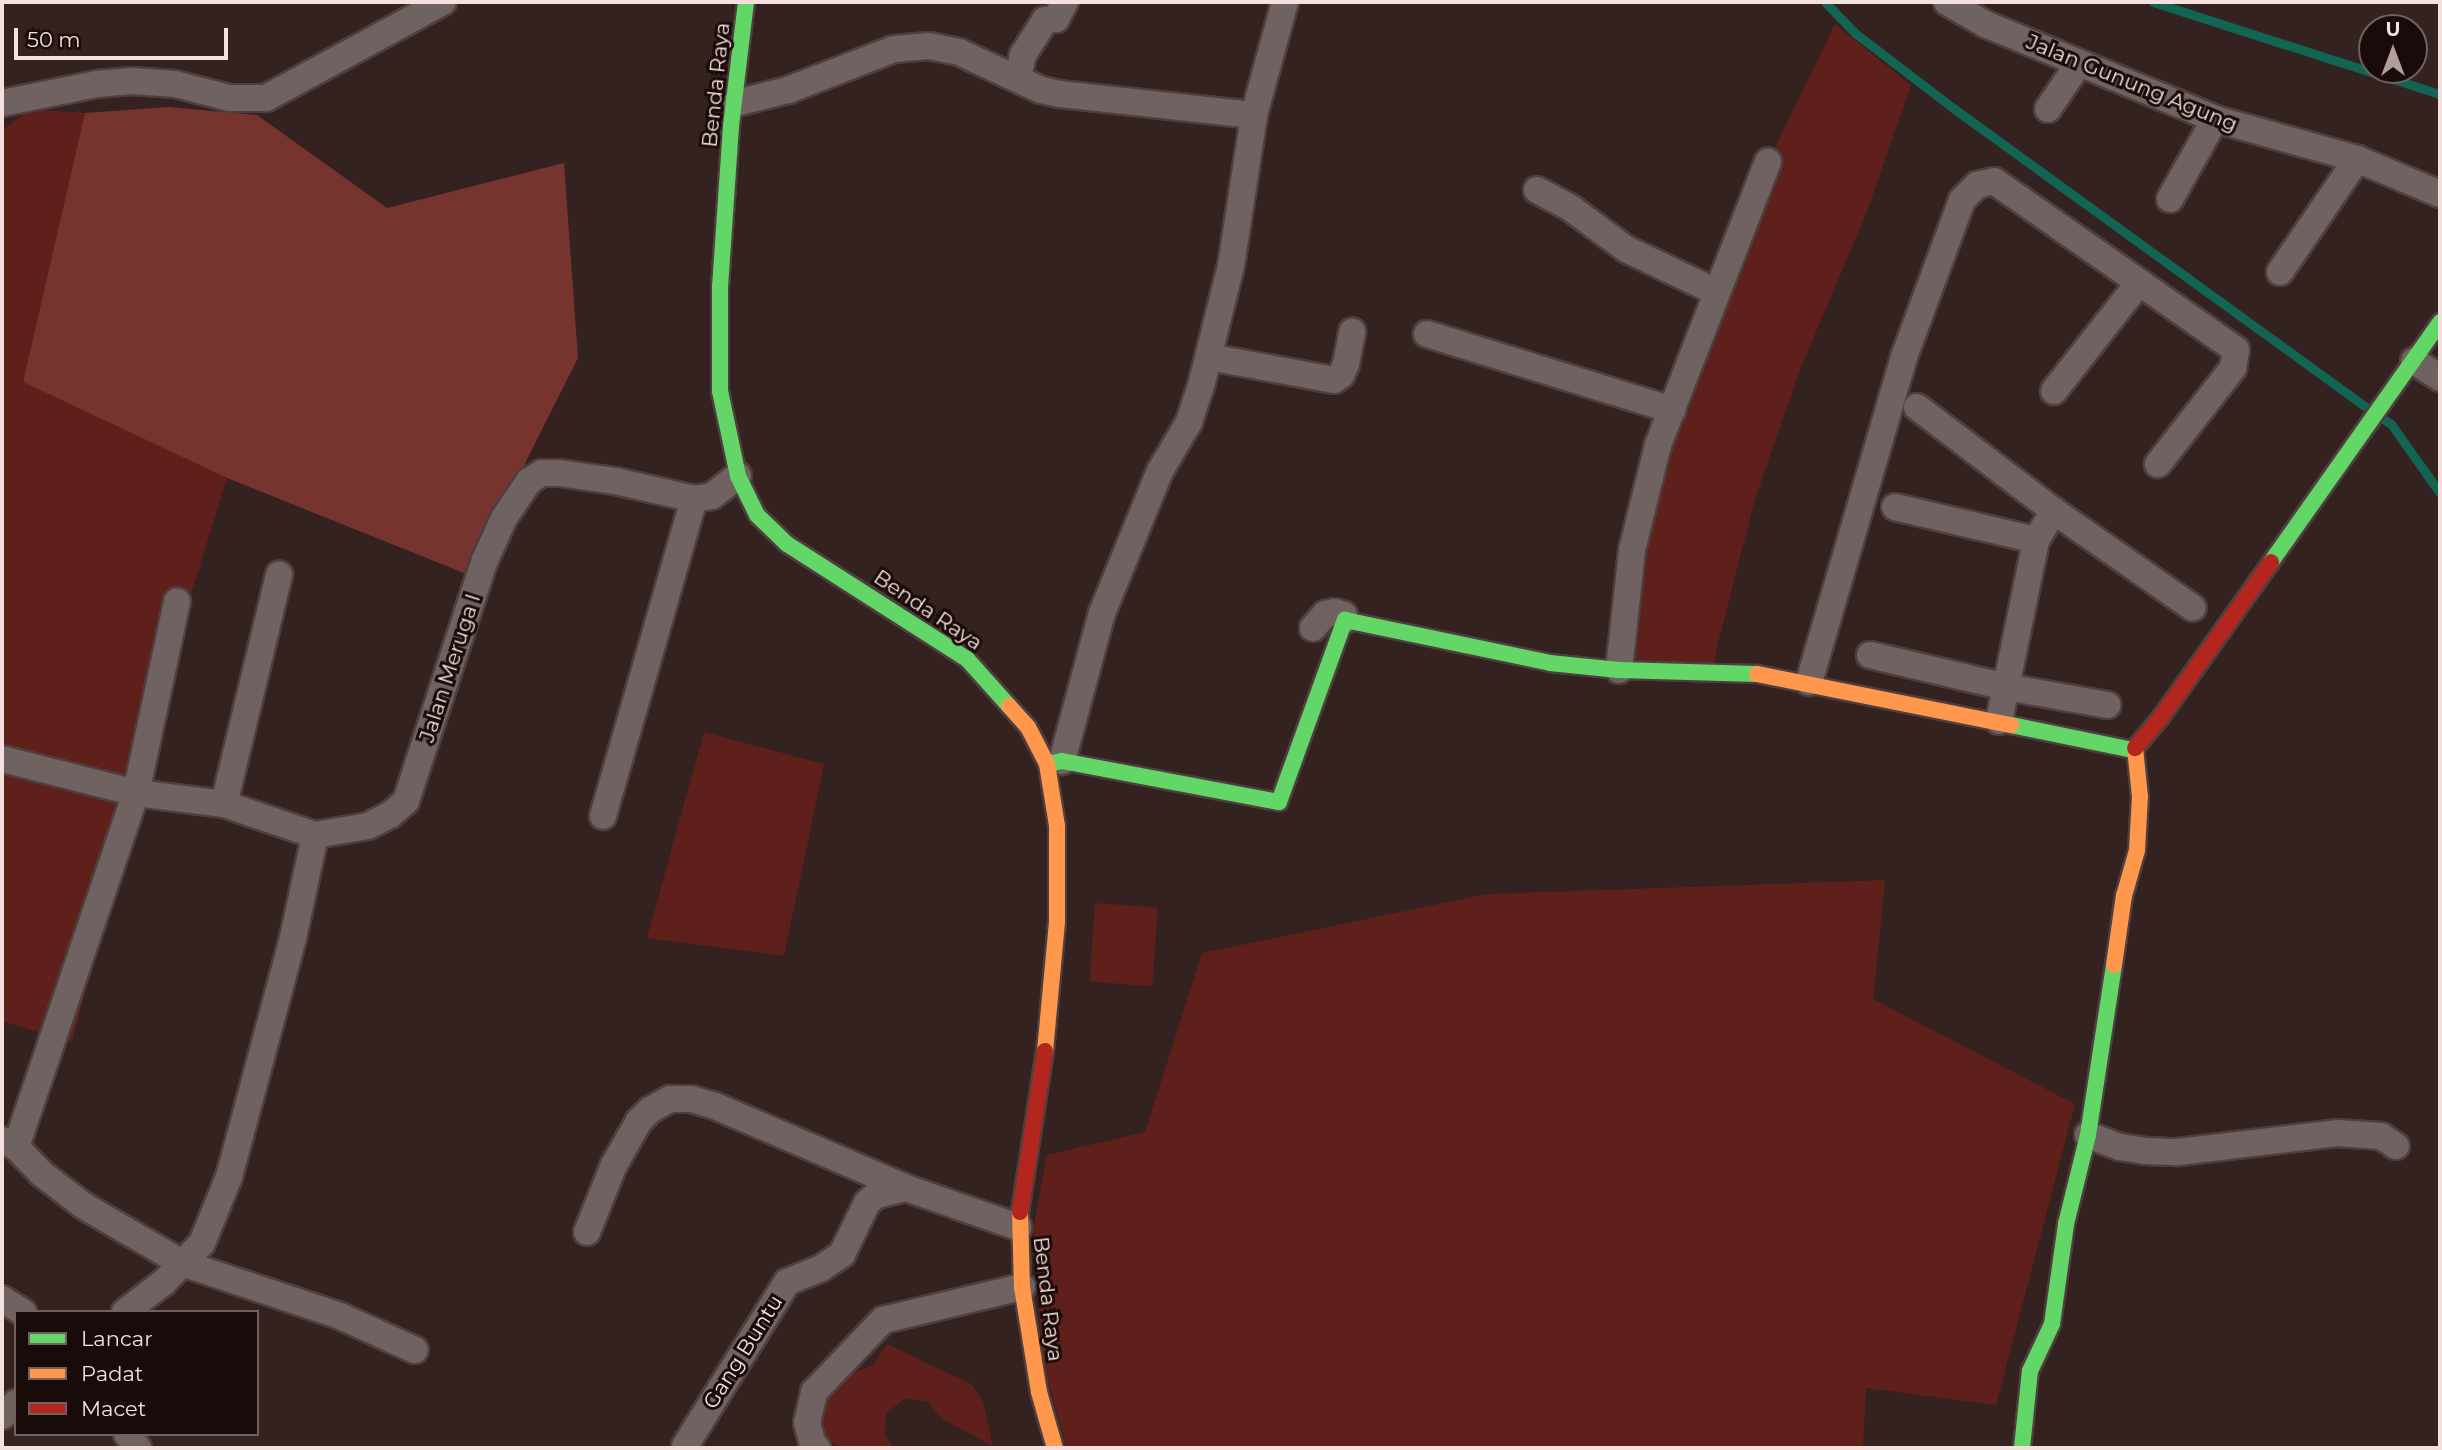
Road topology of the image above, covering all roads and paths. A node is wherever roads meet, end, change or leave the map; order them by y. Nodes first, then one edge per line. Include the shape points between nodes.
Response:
1 (443, 2) edge
2 (746, 2) edge
3 (1065, 2) edge
4 (1285, 2) edge
5 (1948, 2) edge
6 (2079, 63) junction
7 (1018, 78) junction
8 (2, 103) edge
9 (736, 103) junction
10 (2048, 109) dead end
11 (1254, 114) junction
12 (2215, 119) junction
13 (2357, 159) junction
14 (1768, 162) dead end
15 (1537, 190) dead end
16 (2440, 194) edge
17 (2170, 199) dead end
18 (2280, 272) dead end
19 (2138, 284) junction
20 (1717, 292) junction
21 (2440, 322) edge
22 (1352, 332) dead end
23 (1427, 334) dead end
24 (1209, 357) junction
25 (2414, 361) junction
26 (2440, 378) edge
27 (2054, 391) dead end
28 (1917, 407) dead end
29 (1672, 410) junction
30 (2158, 464) dead end
31 (737, 476) junction
32 (694, 499) junction
33 (1895, 507) dead end
34 (2054, 511) junction
35 (2036, 540) junction
36 (279, 575) dead end
37 (177, 601) dead end
38 (2193, 608) dead end
39 (1345, 620) junction
40 (1313, 628) dead end
41 (1870, 656) dead end
42 (1619, 670) junction
43 (1809, 682) junction
44 (2006, 687) junction
45 (2107, 705) dead end
46 (1999, 721) junction
47 (2133, 750) junction
48 (2, 759) edge
49 (1054, 763) junction
50 (136, 793) junction
51 (224, 804) junction
52 (603, 816) dead end
53 (315, 835) junction
54 (2088, 1135) junction
55 (9, 1144) edge
56 (2396, 1146) dead end
57 (906, 1188) junction
58 (1018, 1227) junction
59 (587, 1232) dead end
60 (182, 1263) junction
61 (1022, 1287) junction
62 (2, 1299) edge
63 (20, 1310) edge
64 (128, 1310) edge
65 (415, 1350) dead end
66 (685, 1446) dead end
67 (817, 1448) edge
68 (1055, 1448) edge
69 (2022, 1448) edge

1 - 8 street via 266,98 229,99 176,84 132,81
2 - 9 street, Benda Raya
3 - 7 street via 1056,19 1045,20 1023,55
4 - 11 street
5 - 6 street, Jalan Gunung Agung via 1985,24
6 - 10 street
6 - 12 street, Jalan Gunung Agung
7 - 9 street via 959,52 929,46 894,49 788,90
7 - 11 street via 1041,90 1087,99
9 - 31 street, Benda Raya via 723,227 720,391
11 - 24 street via 1231,266
12 - 13 street, Jalan Gunung Agung
12 - 17 street
13 - 16 street, Jalan Gunung Agung
13 - 18 street
14 - 20 street
15 - 20 street via 1572,209 1626,249
19 - 27 street
19 - 30 street via 2236,350 2233,368
19 - 43 street via 1993,181 1977,185 1962,200 1904,357
20 - 29 street
21 - 25 street
22 - 24 street via 1346,364 1334,380
23 - 29 street
24 - 49 street via 1189,422 1160,471 1102,613
25 - 26 street
25 - 47 street
28 - 34 street
29 - 42 street via 1658,445 1632,550
31 - 32 street via 712,496
31 - 49 street, Benda Raya via 757,515 787,544 967,659
32 - 52 street
32 - 53 street, Jalan Meruga I via 559,473 542,473 529,481 503,518 485,560 406,800 368,826
33 - 35 street
34 - 35 street
34 - 38 street
35 - 44 street
36 - 51 street
37 - 50 street
39 - 40 street via 1341,613 1325,614
39 - 42 street via 1550,663
39 - 49 street via 1279,802
41 - 44 street
42 - 43 street via 1744,671
43 - 46 street
44 - 45 street
44 - 46 street
46 - 47 street
47 - 54 street via 2140,797 2137,850 2124,896
48 - 50 street, Jalan Meruga I
49 - 58 street, Benda Raya via 1057,922 1043,1068
50 - 51 street, Jalan Meruga I
50 - 55 street
51 - 53 street, Jalan Meruga I
53 - 60 street via 293,939 229,1177 202,1243
54 - 56 street via 2145,1151 2178,1152 2337,1133 2381,1136
54 - 69 street via 2066,1224 2052,1324 2030,1371
55 - 60 street via 84,1206
57 - 58 street
57 - 59 street via 715,1106 670,1099 639,1121 614,1165
57 - 66 street, Gang Buntu via 876,1195 867,1203 842,1254 787,1282
58 - 61 street, Benda Raya
60 - 64 street
60 - 65 street via 340,1316
61 - 67 street via 883,1320 814,1392 807,1423
61 - 68 street, Benda Raya via 1039,1392
62 - 63 street

